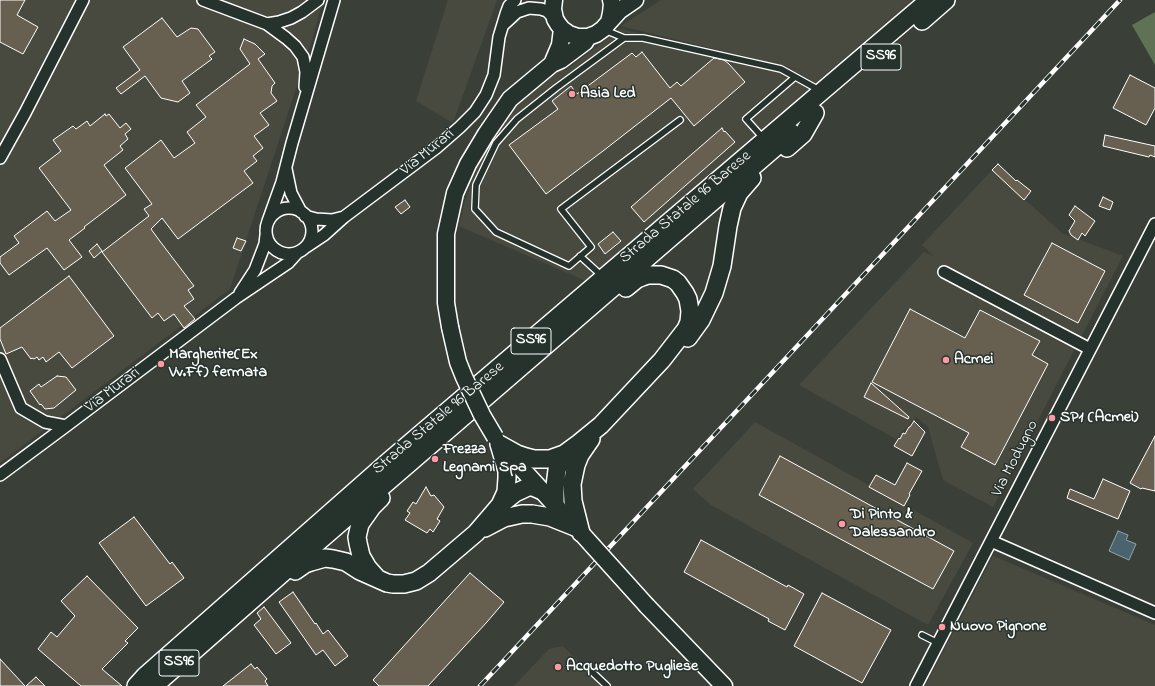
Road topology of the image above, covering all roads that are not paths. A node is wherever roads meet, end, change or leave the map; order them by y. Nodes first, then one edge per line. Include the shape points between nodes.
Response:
1 (83, 0) edge
2 (203, 0) edge
3 (318, 0) edge
4 (334, 0) edge
5 (515, 0) edge
6 (554, 0) edge
7 (611, 0) edge
8 (635, 0) edge
9 (929, 0) edge
10 (946, 0) edge
11 (267, 24) junction
12 (558, 24) junction
13 (606, 25) junction
14 (503, 26) junction
15 (588, 37) junction
16 (624, 38) junction
17 (552, 64) junction
18 (795, 77) junction
19 (822, 92) junction
20 (303, 105) junction
21 (815, 113) junction
22 (680, 120) dead end
23 (765, 141) junction
24 (0, 158) edge
25 (286, 167) junction
26 (303, 214) junction
27 (344, 217) junction
28 (268, 221) junction
29 (1155, 224) edge
30 (266, 234) junction
31 (301, 250) junction
32 (580, 256) junction
33 (944, 272) dead end
34 (604, 278) junction
35 (236, 298) junction
36 (544, 348) junction
37 (1090, 349) junction
38 (0, 359) edge
39 (662, 360) junction
40 (464, 415) junction
41 (601, 425) junction
42 (66, 426) junction
43 (497, 441) junction
44 (570, 450) junction
45 (0, 475) edge
46 (540, 490) junction
47 (500, 505) junction
48 (555, 506) junction
49 (580, 532) junction
50 (476, 533) junction
51 (991, 541) junction
52 (377, 579) junction
53 (1155, 613) edge
54 (922, 635) dead end
55 (205, 641) junction
56 (938, 643) junction
57 (590, 670) dead end
58 (136, 686) edge
59 (154, 686) edge
60 (607, 686) edge
61 (724, 686) edge
62 (916, 686) edge

1 - 24 street
2 - 11 street
3 - 11 street via 291,18
4 - 20 street
5 - 14 street, Via Murari via 509,6
6 - 12 street via 553,9
7 - 13 street via 612,13
8 - 13 street via 619,11
9 - 19 main road, Strada Statale 96 Barese / SS96
10 - 21 main road, Strada Statale 96 Barese / SS96
11 - 20 street via 295,46 303,57 306,72
12 - 14 street via 547,12 529,8 517,12
12 - 15 street via 569,34
12 - 17 street via 560,45
13 - 15 street
13 - 16 lane
14 - 27 street, Via Murari via 494,75 486,95 470,117 436,148
15 - 17 street via 561,60
16 - 18 lane via 643,38 774,67
16 - 32 lane via 517,119 496,143 476,185 475,209 496,232 569,266
17 - 43 street, bridge via 510,99 486,134 468,164 456,193 446,234 446,303 458,362 478,409
18 - 19 lane
18 - 23 lane via 746,119
19 - 23 main road, Strada Statale 96 Barese / SS96
20 - 25 street
21 - 36 main road, Strada Statale 96 Barese / SS96
21 - 39 main road via 803,134 750,180 739,193 730,215 719,279 706,310 689,337
22 - 32 lane via 561,209 591,247
23 - 34 main road, Strada Statale 96 Barese / SS96
25 - 26 street, Via Murari via 291,193
25 - 28 street, Via Murari
26 - 27 street via 316,219 332,220
26 - 28 street via 296,210 281,210
26 - 31 street, Via Murari via 310,222 312,230 311,237
27 - 31 street, Via Murari via 324,235
28 - 30 street, Via Murari
29 - 37 street, Via Modugno
30 - 31 street via 273,248 284,254
30 - 35 street, Via Murari via 255,270
31 - 35 street, Via Murari via 288,263
32 - 34 lane
33 - 37 street
34 - 58 main road, Strada Statale 96 Barese / SS96 via 389,461
35 - 42 street, Via Murari
36 - 39 main road via 587,322 637,279 648,275 661,275 673,279 682,288 688,299 690,311 686,329
36 - 40 main road, Strada Statale 96 Barese / SS96
37 - 51 street, Via Modugno
38 - 42 street via 21,408 45,422
39 - 41 main road
40 - 52 main road via 423,462 382,496 360,524 357,537 359,550 364,562
40 - 55 main road, Strada Statale 96 Barese / SS96
41 - 44 main road
41 - 49 main road via 580,455 573,475 573,501
42 - 45 street, Via Murari
43 - 44 main road via 526,457 542,460 557,457
43 - 46 street
43 - 47 main road via 507,471 506,492
44 - 48 main road via 561,460 557,470 554,486
46 - 47 main road via 528,487
46 - 48 street
47 - 50 main road
48 - 49 street
49 - 50 main road via 550,517 522,514 504,518
49 - 61 street, bridge
50 - 52 main road via 416,581 393,584
51 - 53 street
51 - 56 street, Via Modugno
52 - 55 main road via 339,560 325,558 311,562 299,568
54 - 56 lane
55 - 59 main road, Strada Statale 96 Barese / SS96
56 - 62 street, Via Modugno
57 - 60 lane

